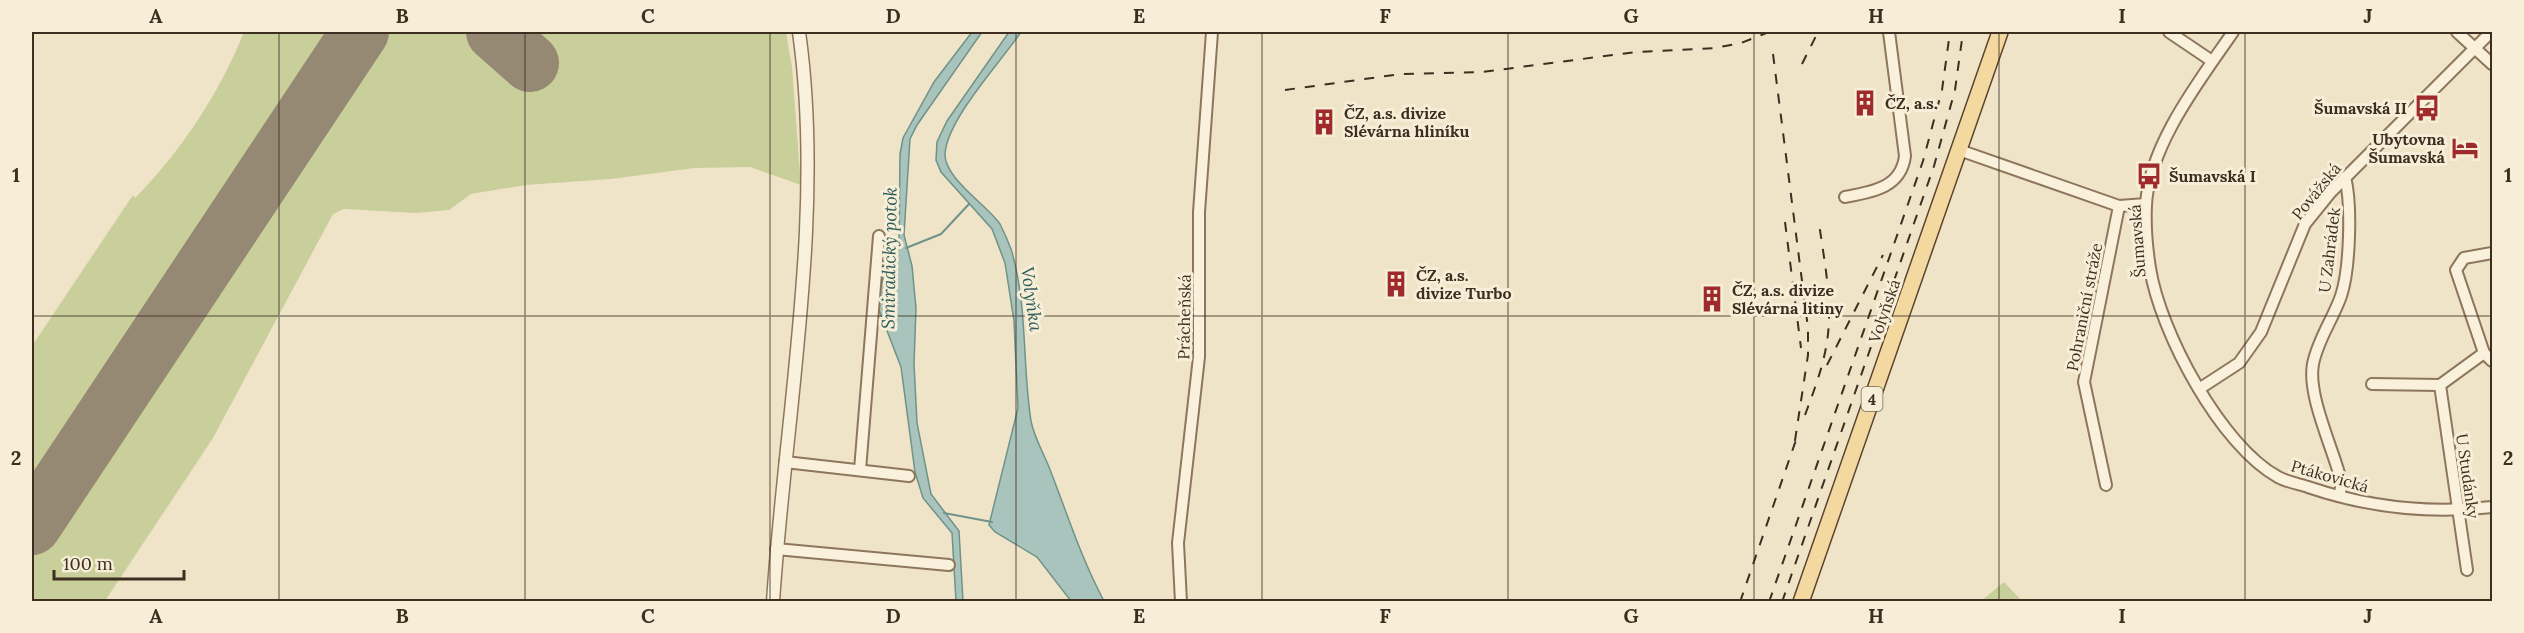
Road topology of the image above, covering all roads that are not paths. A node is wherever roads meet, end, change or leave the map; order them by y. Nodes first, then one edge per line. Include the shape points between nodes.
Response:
1 (799, 32) edge
2 (1212, 32) edge
3 (1889, 32) edge
4 (2000, 32) edge
5 (2169, 32) edge
6 (2233, 32) edge
7 (2457, 32) edge
8 (2491, 32) edge
9 (2475, 48) junction
10 (2212, 61) junction
11 (2493, 64) edge
12 (1959, 150) junction
13 (2345, 177) junction
14 (1845, 197) dead end
15 (2146, 204) junction
16 (2119, 206) junction
17 (879, 236) dead end
18 (2493, 253) edge
19 (2488, 357) edge
20 (2372, 384) dead end
21 (2440, 385) junction
22 (2199, 389) junction
23 (784, 462) junction
24 (860, 470) junction
25 (909, 476) dead end
26 (2106, 485) dead end
27 (2339, 496) junction
28 (2493, 507) edge
29 (2457, 509) junction
30 (776, 549) junction
31 (949, 565) dead end
32 (2467, 570) dead end
33 (772, 602) edge
34 (1181, 602) edge
35 (1801, 602) edge

1 - 23 street via 809,122 805,246
2 - 34 street, Prácheňská via 1199,212 1199,357 1178,543
3 - 14 street via 1904,165 1897,178 1884,187
4 - 12 main road, Volyňská / 4
5 - 10 street
6 - 10 street, Šumavská
7 - 9 street
8 - 9 street, Povážská
9 - 11 street
9 - 13 street, Povážská
10 - 15 street, Šumavská via 2166,137
12 - 16 street
12 - 35 main road, Volyňská / 4
13 - 22 street, Povážská via 2305,224 2261,332 2239,363
13 - 27 street, U Zahrádek via 2350,195 2342,294 2323,335 2312,376 2313,393 2342,484
15 - 16 street
15 - 22 street, Šumavská via 2150,270 2170,332
16 - 26 street, Pohraniční stráže via 2084,382
17 - 24 street
18 - 19 street via 2464,258 2456,270
19 - 21 street
20 - 21 street
21 - 29 street, U Studánky
22 - 27 street, Ptákovická via 2251,459 2279,478
23 - 24 street
23 - 30 street
24 - 25 street
27 - 29 street, Ptákovická via 2363,503
28 - 29 street, Ptákovická
29 - 32 street, U Studánky
30 - 31 street
30 - 33 street

